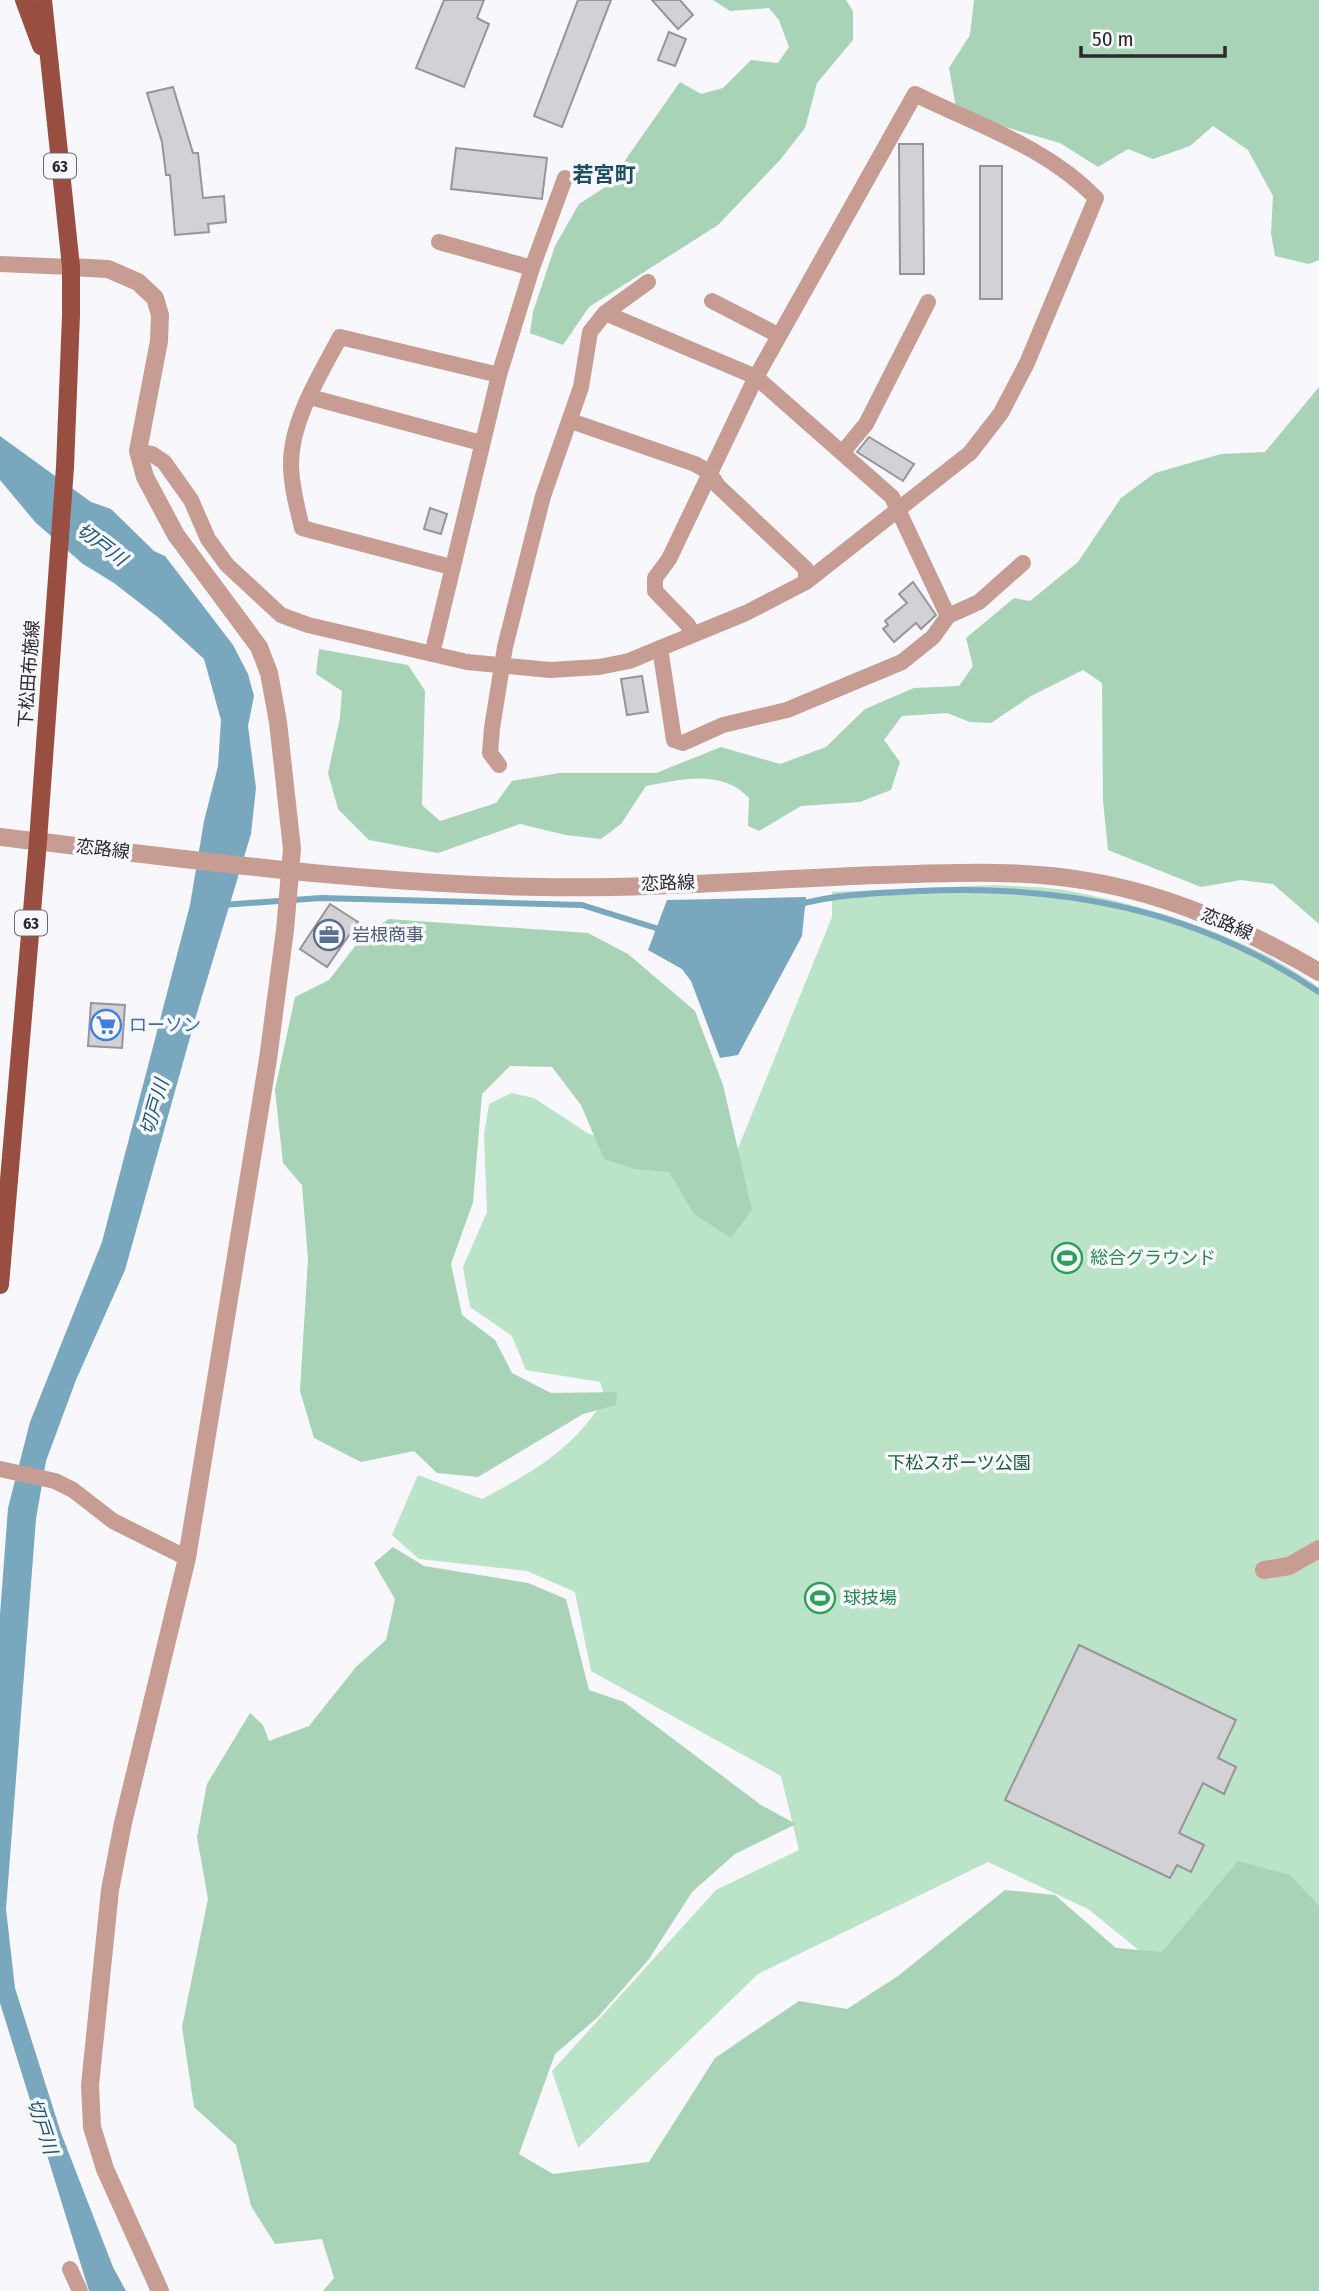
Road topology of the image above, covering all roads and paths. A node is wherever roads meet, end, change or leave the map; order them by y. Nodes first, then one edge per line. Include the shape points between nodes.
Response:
1 (24, 0) edge
2 (43, 0) edge
3 (48, 66) junction
4 (565, 178) dead end
5 (439, 242) dead end
6 (0, 264) edge
7 (71, 267) junction
8 (532, 268) junction
9 (649, 282) dead end
10 (712, 301) dead end
11 (928, 302) dead end
12 (605, 313) junction
13 (778, 335) junction
14 (499, 375) junction
15 (756, 377) junction
16 (310, 397) junction
17 (571, 421) junction
18 (481, 443) junction
19 (138, 451) junction
20 (842, 453) junction
21 (709, 472) junction
22 (900, 509) junction
23 (1023, 563) dead end
24 (451, 567) junction
25 (806, 582) junction
26 (948, 616) junction
27 (692, 634) junction
28 (660, 648) junction
29 (432, 654) junction
30 (504, 665) junction
31 (499, 765) dead end
32 (0, 837) edge
33 (38, 841) junction
34 (291, 869) junction
35 (1319, 972) edge
36 (0, 1285) edge
37 (5, 1469) edge
38 (1319, 1549) edge
39 (187, 1558) junction
40 (1264, 1570) dead end
41 (70, 2269) dead end
42 (80, 2291) edge
43 (160, 2291) edge

1 - 3 main road, 下松田布施線 / 63
2 - 3 main road, 下松田布施線 / 63
3 - 7 main road, 下松田布施線 / 63
4 - 8 street
5 - 8 street
6 - 7 street
7 - 19 street via 108,269 138,282 155,298 159,341
7 - 33 main road, 下松田布施線 / 63 via 65,467
8 - 14 street
9 - 12 street
10 - 13 street
11 - 20 street via 866,424
12 - 15 street
12 - 17 street via 590,332
13 - 15 street
13 - 22 street via 915,94 1023,142 1072,173 1096,198 1027,363 1001,413 970,453
14 - 16 street via 340,337
14 - 18 street
15 - 20 street
15 - 21 street
16 - 18 street
16 - 24 street via 294,440 291,464 302,528
17 - 21 street
17 - 30 street via 543,496
18 - 24 street
19 - 29 street via 164,462 227,565 281,615
19 - 34 street via 145,477 176,535 240,620 269,673 287,798
20 - 22 street
21 - 25 street via 807,569
21 - 27 street via 669,559 655,578 655,591
22 - 25 street
22 - 26 street
23 - 26 street via 979,602
24 - 29 street
25 - 27 street
26 - 28 street via 933,636 902,662 787,710 723,725 683,743 674,740
27 - 28 street
28 - 30 street via 599,667 550,670
29 - 30 street
30 - 31 street via 491,740 491,753
32 - 33 street, 恋路線
33 - 34 street, 恋路線
33 - 36 main road, 下松田布施線 / 63
34 - 35 street, 恋路線 via 350,877 545,887 1033,874 1090,881 1208,915 1265,940
34 - 39 street via 268,1059
37 - 39 street via 55,1481 113,1521
38 - 40 street via 1289,1566
39 - 43 street via 110,1890 90,2085 92,2127 104,2169
41 - 42 street

